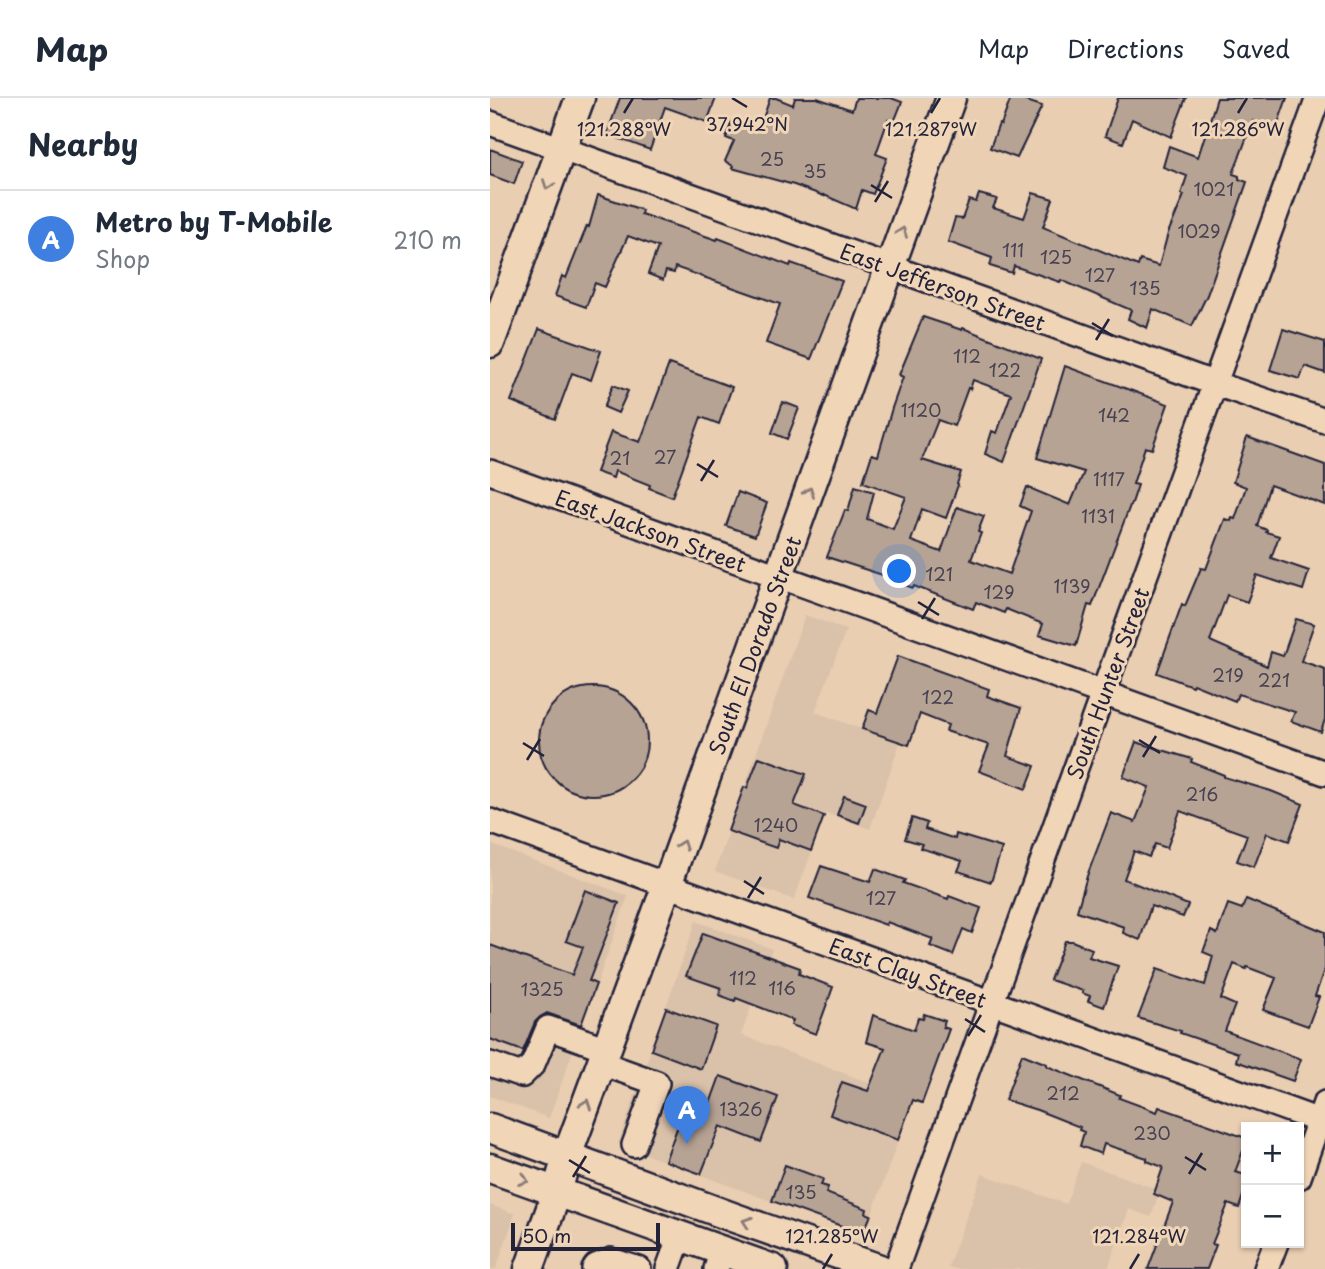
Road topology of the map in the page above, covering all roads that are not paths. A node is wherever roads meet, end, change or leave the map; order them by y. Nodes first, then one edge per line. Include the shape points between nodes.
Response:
1 (580, 98) edge
2 (951, 98) edge
3 (1318, 98) edge
4 (490, 123) edge
5 (561, 148) junction
6 (890, 267) junction
7 (490, 343) edge
8 (1213, 383) junction
9 (1325, 421) edge
10 (490, 472) edge
11 (779, 576) junction
12 (1104, 693) junction
13 (1325, 773) edge
14 (490, 821) edge
15 (667, 885) junction
16 (992, 1003) junction
17 (604, 1056) junction
18 (490, 1064) edge
19 (1323, 1116) edge
20 (490, 1128) edge
21 (635, 1145) dead end
22 (567, 1156) junction
23 (1304, 1164) edge
24 (490, 1168) edge
25 (557, 1192) junction
26 (680, 1237) junction
27 (1274, 1248) edge
28 (719, 1260) edge
29 (529, 1269) edge
30 (594, 1269) edge
31 (639, 1269) edge
32 (668, 1269) edge
33 (773, 1269) edge
34 (880, 1269) edge
35 (896, 1269) edge
36 (1266, 1269) edge

1 - 5 main road
6 -> 2 main road, South El Dorado Street
3 - 8 street, South Hunter Street
4 - 5 street, East Jefferson Street
5 - 6 street, East Jefferson Street
5 -> 7 main road
6 - 8 street, East Jefferson Street
11 -> 6 main road, South El Dorado Street
8 - 9 street, East Jefferson Street
8 - 12 street, South Hunter Street
10 - 11 street, East Jackson Street
11 - 12 street, East Jackson Street
15 -> 11 main road, South El Dorado Street
12 - 13 street, East Jackson Street
12 - 16 street, South Hunter Street
14 - 15 street, East Clay Street
15 - 16 street, East Clay Street
15 - 17 main road, South El Dorado Street
16 - 19 street, East Clay Street
16 - 35 street, South Hunter Street
17 - 18 street via 548,1028 533,1064 522,1075
17 - 21 street via 657,1083
22 -> 17 main road, South El Dorado Street
19 - 23 street
20 - 22 main road
22 - 25 main road, South El Dorado Street
34 -> 22 main road
24 -> 25 main road
25 - 26 main road
25 - 29 main road, South El Dorado Street
26 - 28 main road
26 - 32 street
27 - 36 street
28 - 33 main road
30 - 31 street via 611,1260

